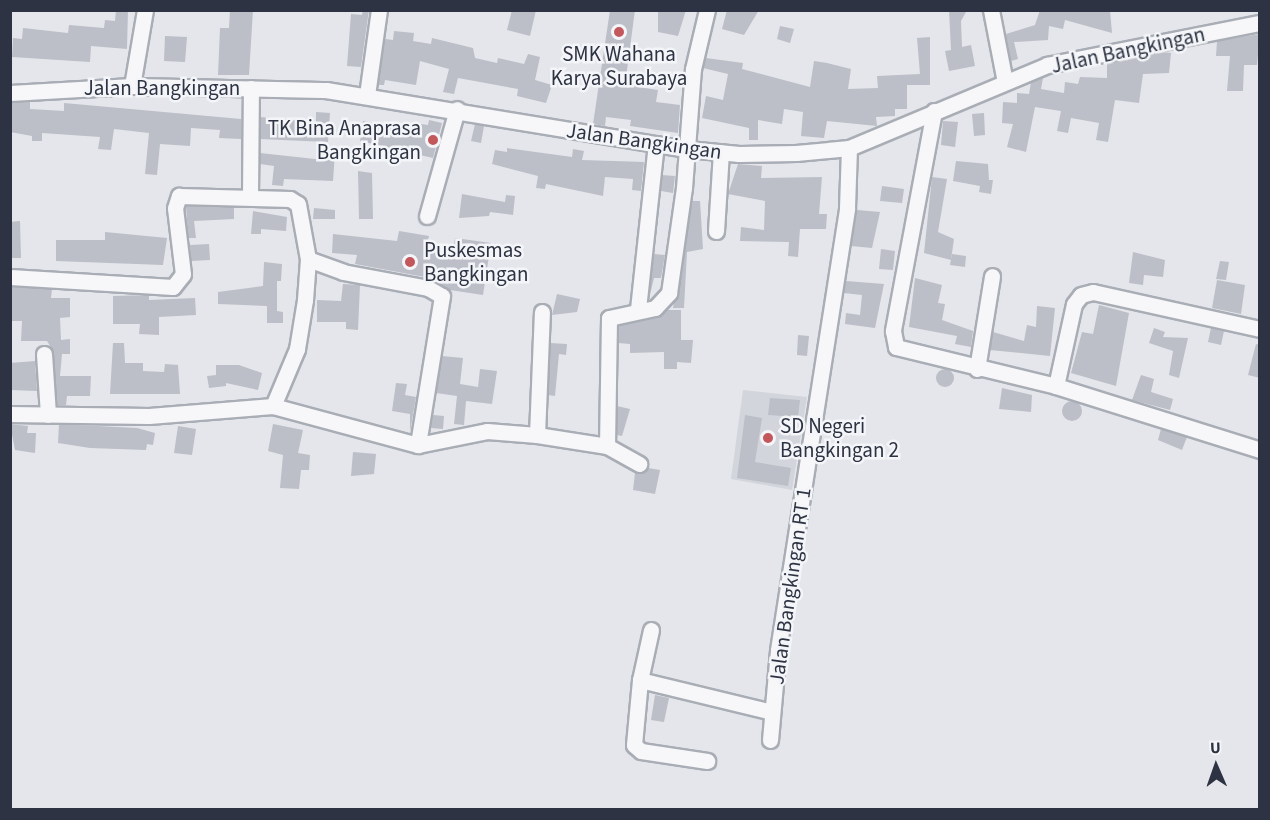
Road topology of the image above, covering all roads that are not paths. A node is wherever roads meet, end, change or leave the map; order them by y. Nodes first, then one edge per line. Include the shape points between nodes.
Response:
1 (145, 10) edge
2 (379, 10) edge
3 (707, 10) edge
4 (991, 10) edge
5 (1260, 23) edge
6 (1005, 82) junction
7 (132, 86) junction
8 (251, 88) junction
9 (10, 93) edge
10 (367, 95) junction
11 (457, 109) junction
12 (934, 111) junction
13 (656, 144) junction
14 (688, 148) junction
15 (849, 148) junction
16 (721, 152) junction
17 (250, 196) junction
18 (427, 216) dead end
19 (716, 231) dead end
20 (308, 259) junction
21 (993, 276) dead end
22 (10, 277) edge
23 (638, 309) junction
24 (543, 312) dead end
25 (1260, 329) edge
26 (44, 354) dead end
27 (977, 369) junction
28 (1056, 386) junction
29 (273, 406) junction
30 (10, 414) edge
31 (48, 415) junction
32 (537, 435) junction
33 (418, 445) junction
34 (606, 446) junction
35 (1260, 450) edge
36 (639, 464) dead end
37 (651, 630) dead end
38 (640, 680) junction
39 (772, 712) junction
40 (770, 740) dead end
41 (707, 761) dead end

1 - 7 street
2 - 10 street
3 - 14 street via 693,69
4 - 6 street
5 - 6 street, Jalan Bangkingan via 1093,53
6 - 12 street, Jalan Bangkingan
7 - 8 street, Jalan Bangkingan
7 - 9 street, Jalan Bangkingan
8 - 10 street, Jalan Bangkingan
8 - 17 street
10 - 11 street, Jalan Bangkingan
11 - 13 street, Jalan Bangkingan
11 - 18 street
12 - 15 street, Jalan Bangkingan
12 - 27 street via 892,340 903,352
13 - 14 street, Jalan Bangkingan
13 - 23 street
14 - 16 street, Jalan Bangkingan
14 - 23 street via 669,293 655,308
15 - 16 street, Jalan Bangkingan
15 - 39 street, Jalan Bangkingan RT 1 via 847,208
16 - 19 street
17 - 20 street via 298,204
17 - 22 street via 179,196 175,208 183,274 173,287
20 - 29 street via 297,349
20 - 33 street via 343,272 428,288 442,296
21 - 27 street
23 - 34 street via 615,314 608,324
24 - 32 street
25 - 28 street via 1093,292 1081,295 1074,304
26 - 31 street
27 - 28 street
28 - 35 street
29 - 31 street via 149,416
29 - 33 street
30 - 31 street
32 - 33 street via 487,431
32 - 34 street
34 - 36 street
37 - 38 street
38 - 39 street
38 - 41 street via 634,746 641,751
39 - 40 street, Jalan Bangkingan RT 1

